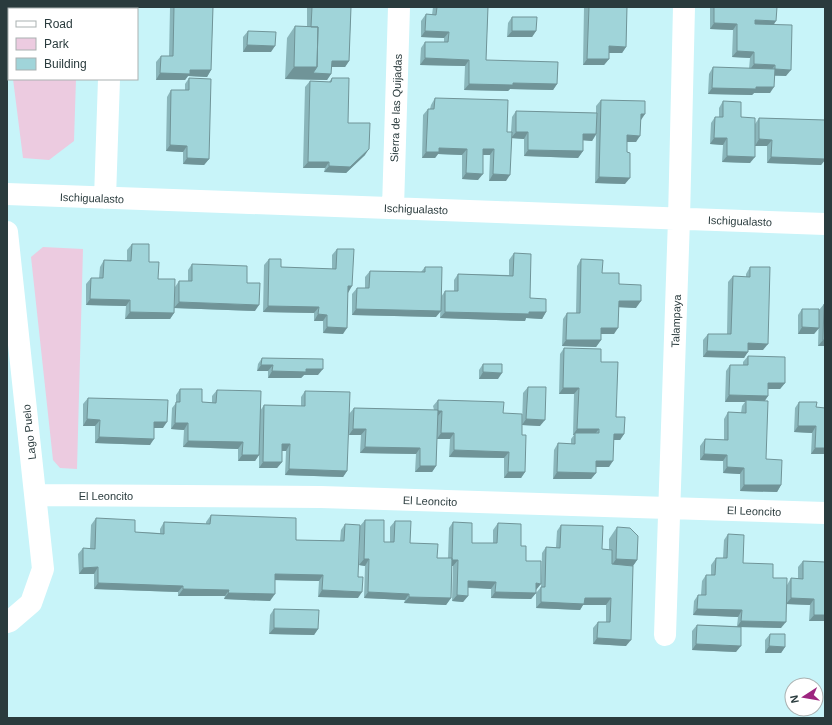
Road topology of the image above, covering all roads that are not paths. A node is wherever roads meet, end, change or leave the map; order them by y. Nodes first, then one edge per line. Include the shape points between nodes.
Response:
1 (399, 7) edge
2 (684, 7) edge
3 (109, 80) edge
4 (7, 194) edge
5 (105, 198) junction
6 (393, 208) junction
7 (679, 219) junction
8 (825, 224) edge
9 (7, 232) edge
10 (36, 495) junction
11 (670, 508) junction
12 (825, 514) edge
13 (9, 622) edge
14 (665, 635) dead end

1 - 6 street, Sierra de las Quijadas
2 - 7 street, Talampaya
3 - 5 street
4 - 5 street, Ischigualasto
5 - 6 street, Ischigualasto
6 - 7 street, Ischigualasto
7 - 8 street, Ischigualasto
7 - 11 street, Talampaya
9 - 10 street, Lago Puelo
10 - 11 street, El Leoncito via 321,497
10 - 13 street, Lago Puelo via 43,568 31,603
11 - 12 street, El Leoncito
11 - 14 street, Talampaya

